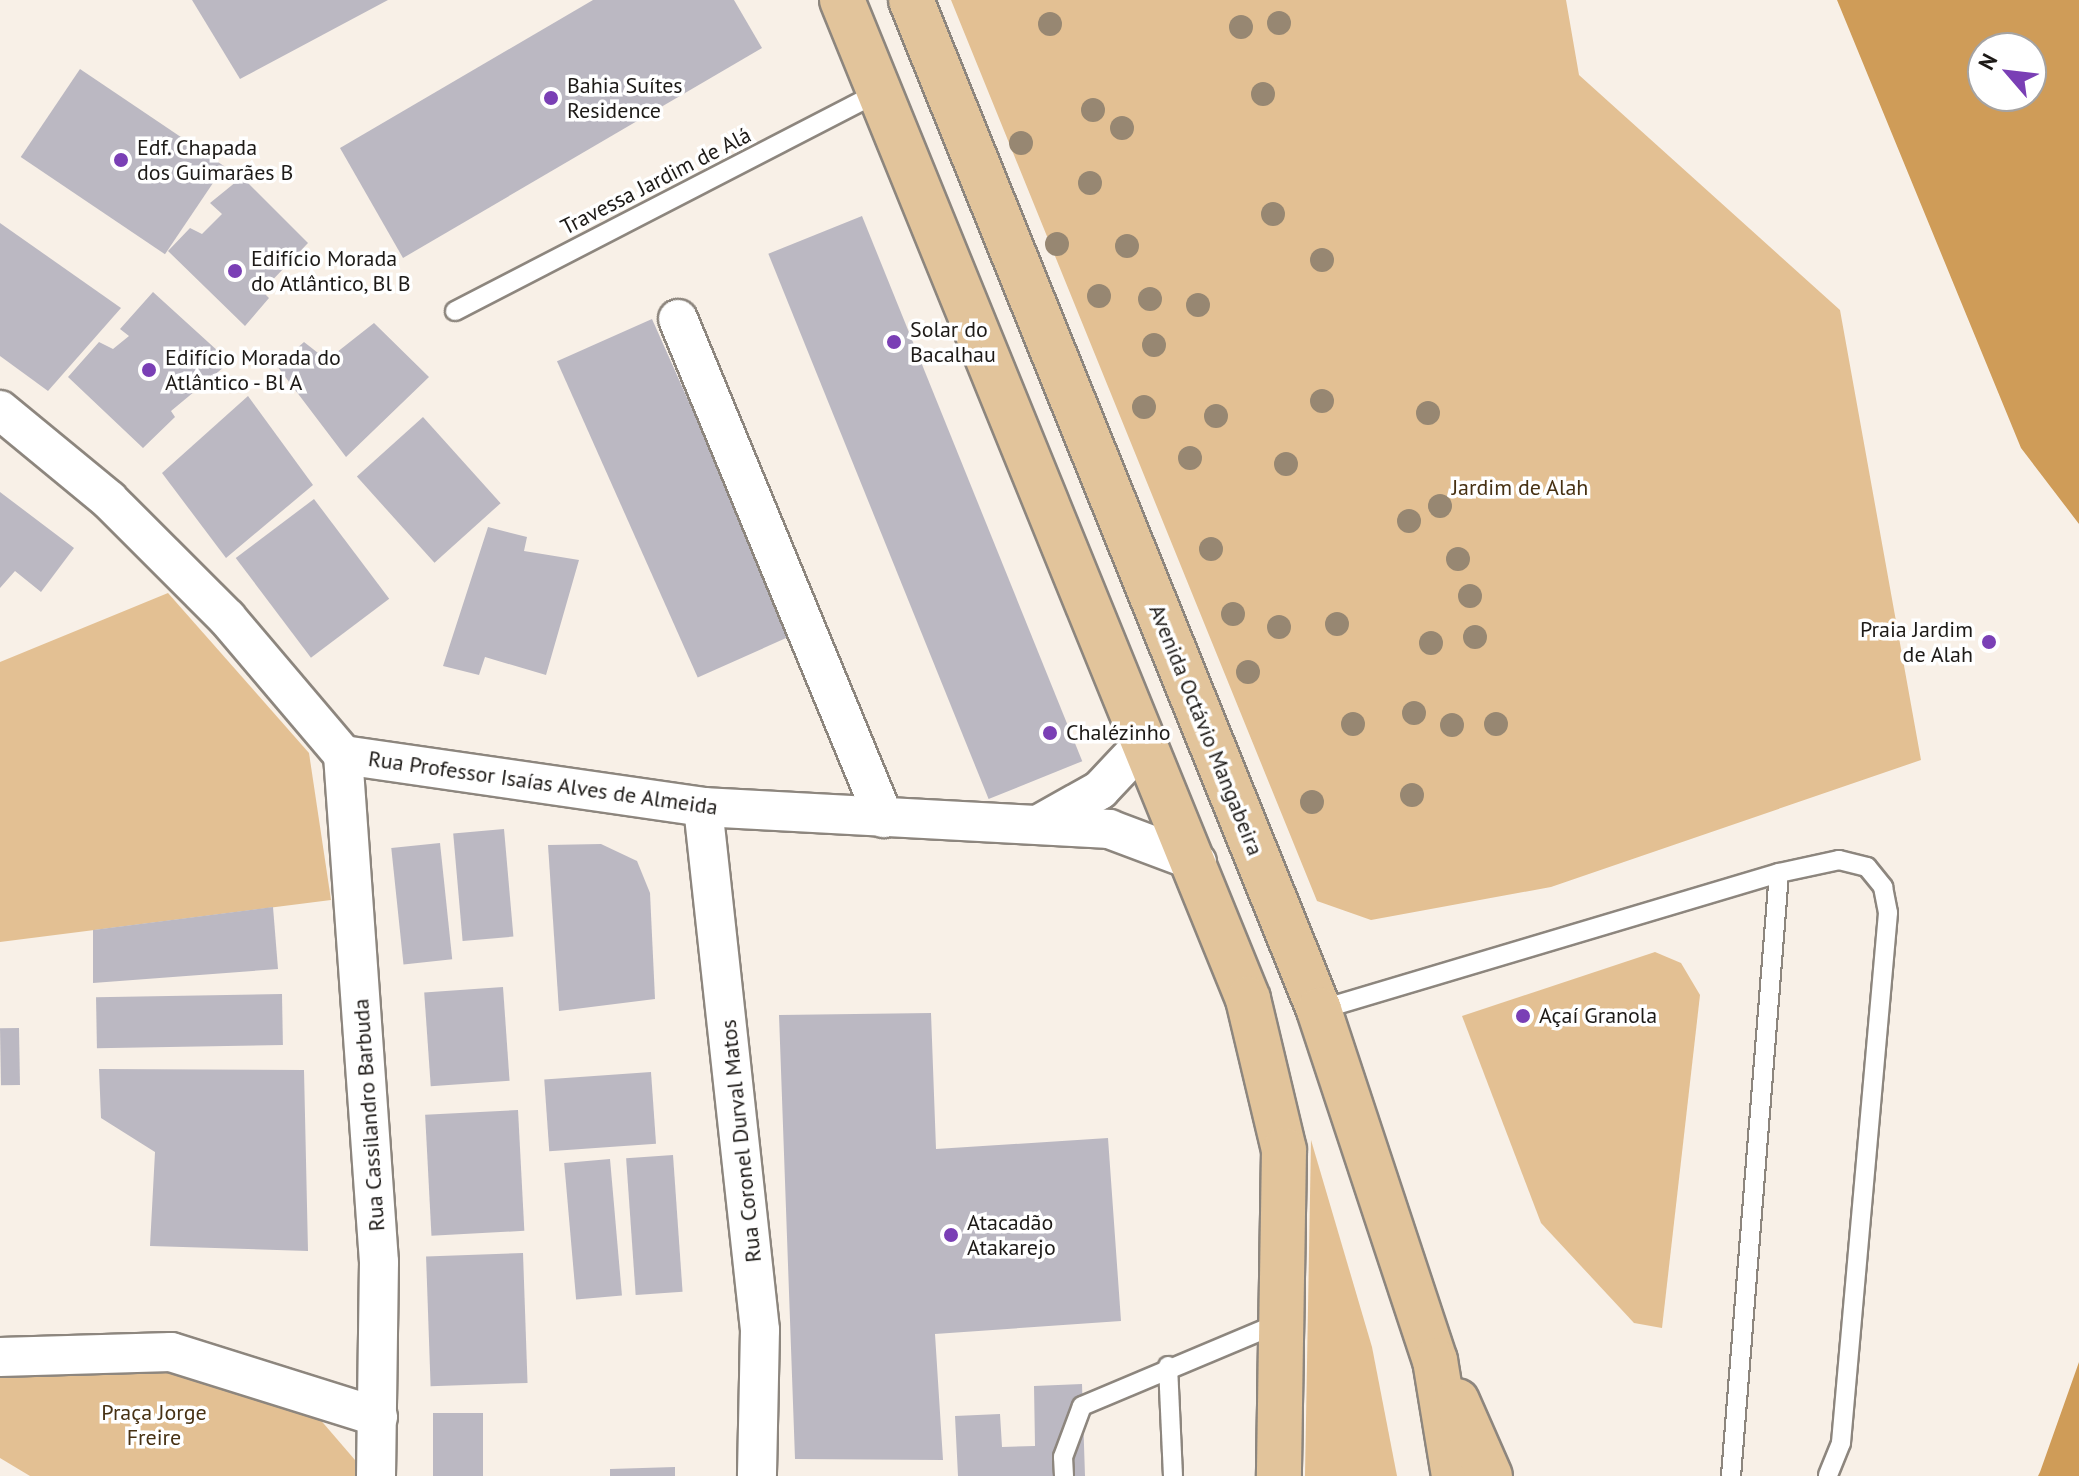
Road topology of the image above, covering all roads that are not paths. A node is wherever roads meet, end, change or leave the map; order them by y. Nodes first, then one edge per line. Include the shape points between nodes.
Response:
1 (842, 0) edge
2 (911, 0) edge
3 (878, 93) junction
4 (455, 311) dead end
5 (678, 319) dead end
6 (0, 410) edge
7 (1145, 742) junction
8 (343, 755) junction
9 (703, 807) junction
10 (884, 818) junction
11 (1038, 824) junction
12 (1197, 862) junction
13 (1779, 873) junction
14 (1319, 1010) junction
15 (1284, 1321) junction
16 (0, 1357) edge
17 (1168, 1366) junction
18 (378, 1417) junction
19 (1462, 1473) edge
20 (376, 1476) edge
21 (757, 1476) edge
22 (1064, 1476) edge
23 (1173, 1476) edge
24 (1279, 1476) edge
25 (1731, 1476) edge
26 (1828, 1476) edge

1 - 3 main road
2 - 14 main road, Avenida Octávio Mangabeira
3 - 4 lane, Travessa Jardim de Alá
3 - 7 main road
5 - 10 street
6 - 8 street, Rua Professor Isaías Alves de Almeida via 109,500 227,618
7 - 11 street via 1100,790
7 - 12 main road
8 - 9 street, Rua Professor Isaías Alves de Almeida
8 - 18 street, Rua Cassilandro Barbuda via 379,1262
9 - 10 street, Rua Professor Isaías Alves de Almeida
9 - 21 street, Rua Coronel Durval Matos via 760,1330
10 - 11 street, Rua Professor Isaías Alves de Almeida
11 - 12 street, Rua Professor Isaías Alves de Almeida via 1109,829
12 - 15 main road via 1270,1076 1284,1150
13 - 14 lane
13 - 25 lane
13 - 26 lane via 1839,860 1867,867 1883,887 1888,913 1841,1443
14 - 19 main road, Avenida Octávio Mangabeira via 1435,1360
15 - 17 lane
15 - 24 main road
16 - 18 street via 171,1352
17 - 22 lane via 1082,1406 1063,1457
17 - 23 lane
18 - 20 street, Rua Cassilandro Barbuda

